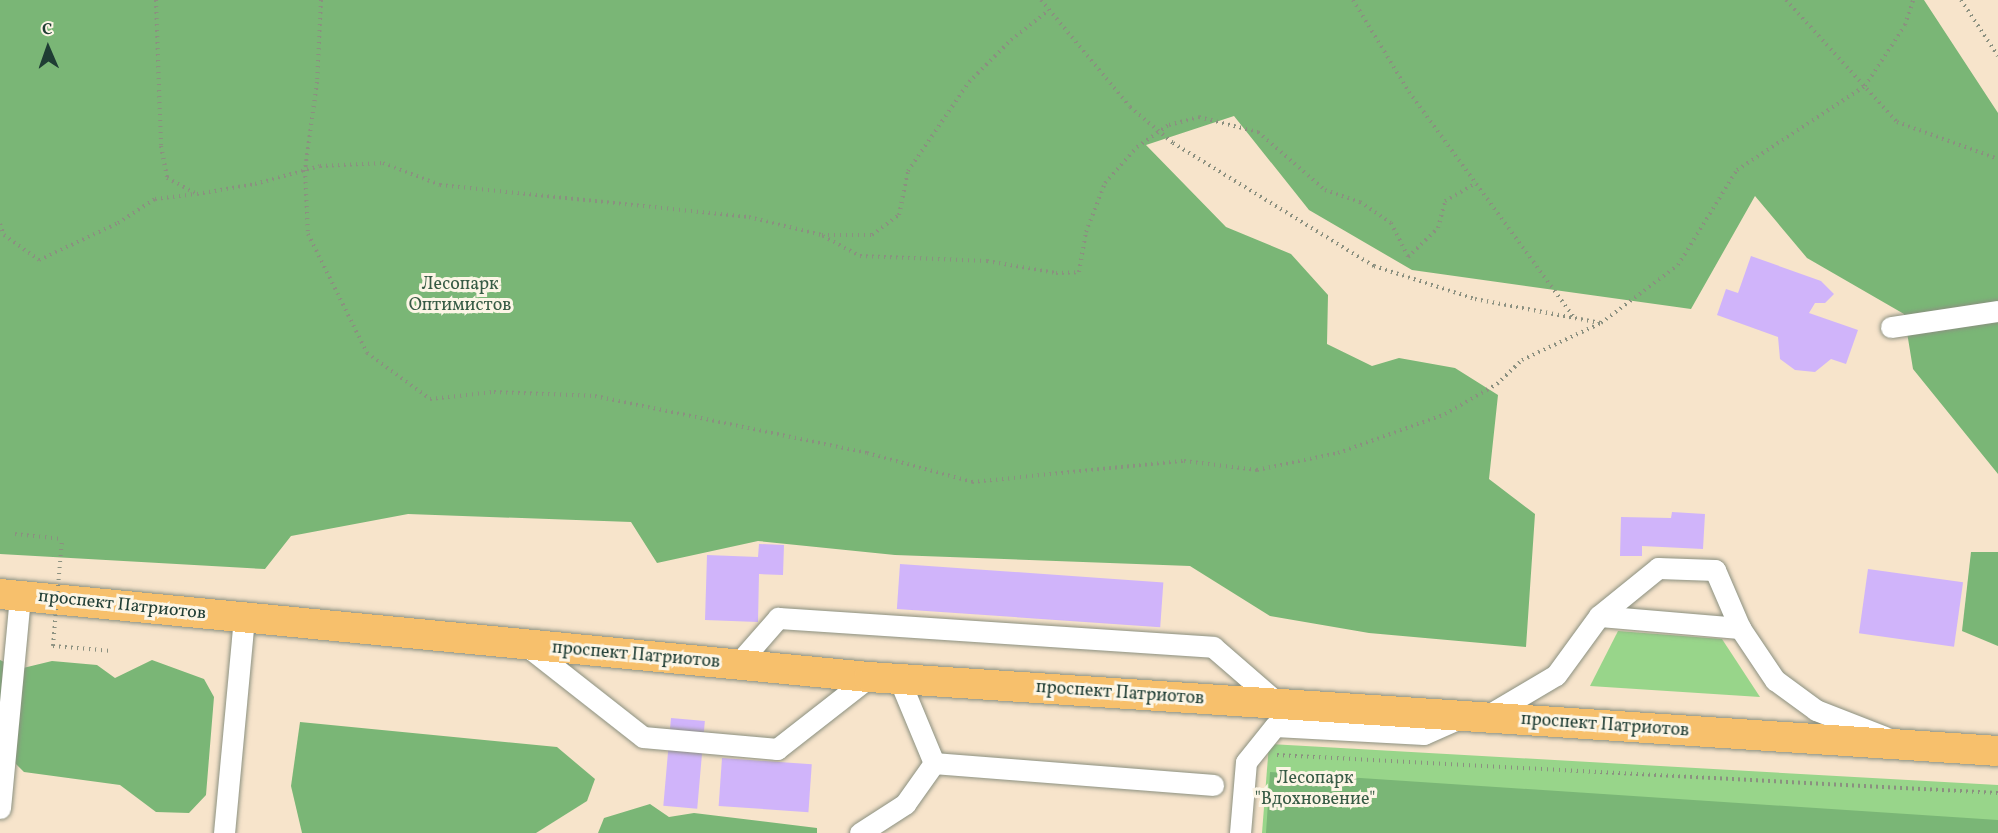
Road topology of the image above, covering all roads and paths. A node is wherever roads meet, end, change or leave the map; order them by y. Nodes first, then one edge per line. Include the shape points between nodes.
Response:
1 (156, 0) edge
2 (321, 0) edge
3 (1041, 0) edge
4 (1353, 0) edge
5 (1786, 0) edge
6 (1912, 0) edge
7 (1961, 0) edge
8 (1049, 10) junction
9 (1998, 56) edge
10 (1865, 86) junction
11 (1159, 132) junction
12 (1998, 159) edge
13 (305, 170) junction
14 (1476, 183) junction
15 (197, 194) junction
16 (0, 224) edge
17 (822, 236) junction
18 (1998, 311) edge
19 (1573, 316) junction
20 (1601, 323) junction
21 (1891, 327) dead end
22 (15, 534) dead end
23 (10, 595) edge
24 (1599, 616) junction
25 (244, 618) junction
26 (1740, 628) junction
27 (527, 646) junction
28 (112, 651) dead end
29 (736, 666) junction
30 (869, 677) junction
31 (899, 679) junction
32 (1281, 706) junction
33 (1474, 717) junction
34 (1911, 746) junction
35 (1998, 751) edge
36 (1250, 756) junction
37 (934, 763) junction
38 (1213, 785) dead end
39 (1998, 793) edge
40 (0, 808) edge
41 (224, 833) edge
42 (860, 833) edge
43 (1240, 833) edge

1 - 15 path via 161,146 167,178
2 - 13 path via 317,82
3 - 8 path
4 - 14 path via 1409,92
5 - 10 path
6 - 10 path via 1905,25
7 - 9 path
8 - 11 path via 1130,107
8 - 17 path via 1011,40 969,82 908,171 898,216 872,235
10 - 12 path via 1897,122
10 - 20 path via 1737,170 1678,265
11 - 14 path via 1199,117 1258,132 1325,190 1360,202 1391,223 1408,256 1438,228 1444,201
11 - 17 path via 1137,147 1105,183 1086,232 1079,272 1056,273 987,261 860,256
11 - 19 path via 1374,266 1475,299
13 - 15 path
13 - 17 path via 383,163 440,185 749,217
13 - 20 path via 308,234 367,353 430,399 494,392 595,396 867,453 972,482 1184,460 1257,470 1338,453 1445,414 1497,384 1522,360
14 - 19 path
15 - 16 path via 155,199 108,228 39,260 4,235
18 - 21 street
19 - 20 path
22 - 28 path, bridge via 62,539 53,646
23 - 25 highway, проспект Патриотов
23 - 40 street
24 - 26 street
24 - 26 street via 1658,568 1715,570
24 - 33 street via 1556,675
25 - 27 highway, проспект Патриотов
25 - 41 street
26 - 34 street via 1775,680 1816,710
27 - 29 highway, проспект Патриотов
27 - 30 street via 643,737 777,749
29 - 30 highway, проспект Патриотов
29 - 32 street via 778,618 1213,647
30 - 31 highway, проспект Патриотов
31 - 32 highway, проспект Патриотов
31 - 37 street
32 - 33 highway, проспект Патриотов
33 - 34 highway, проспект Патриотов
33 - 36 street via 1424,734 1275,726
34 - 35 highway, проспект Патриотов
36 - 39 path
36 - 43 street
37 - 38 street
37 - 42 street via 905,804

